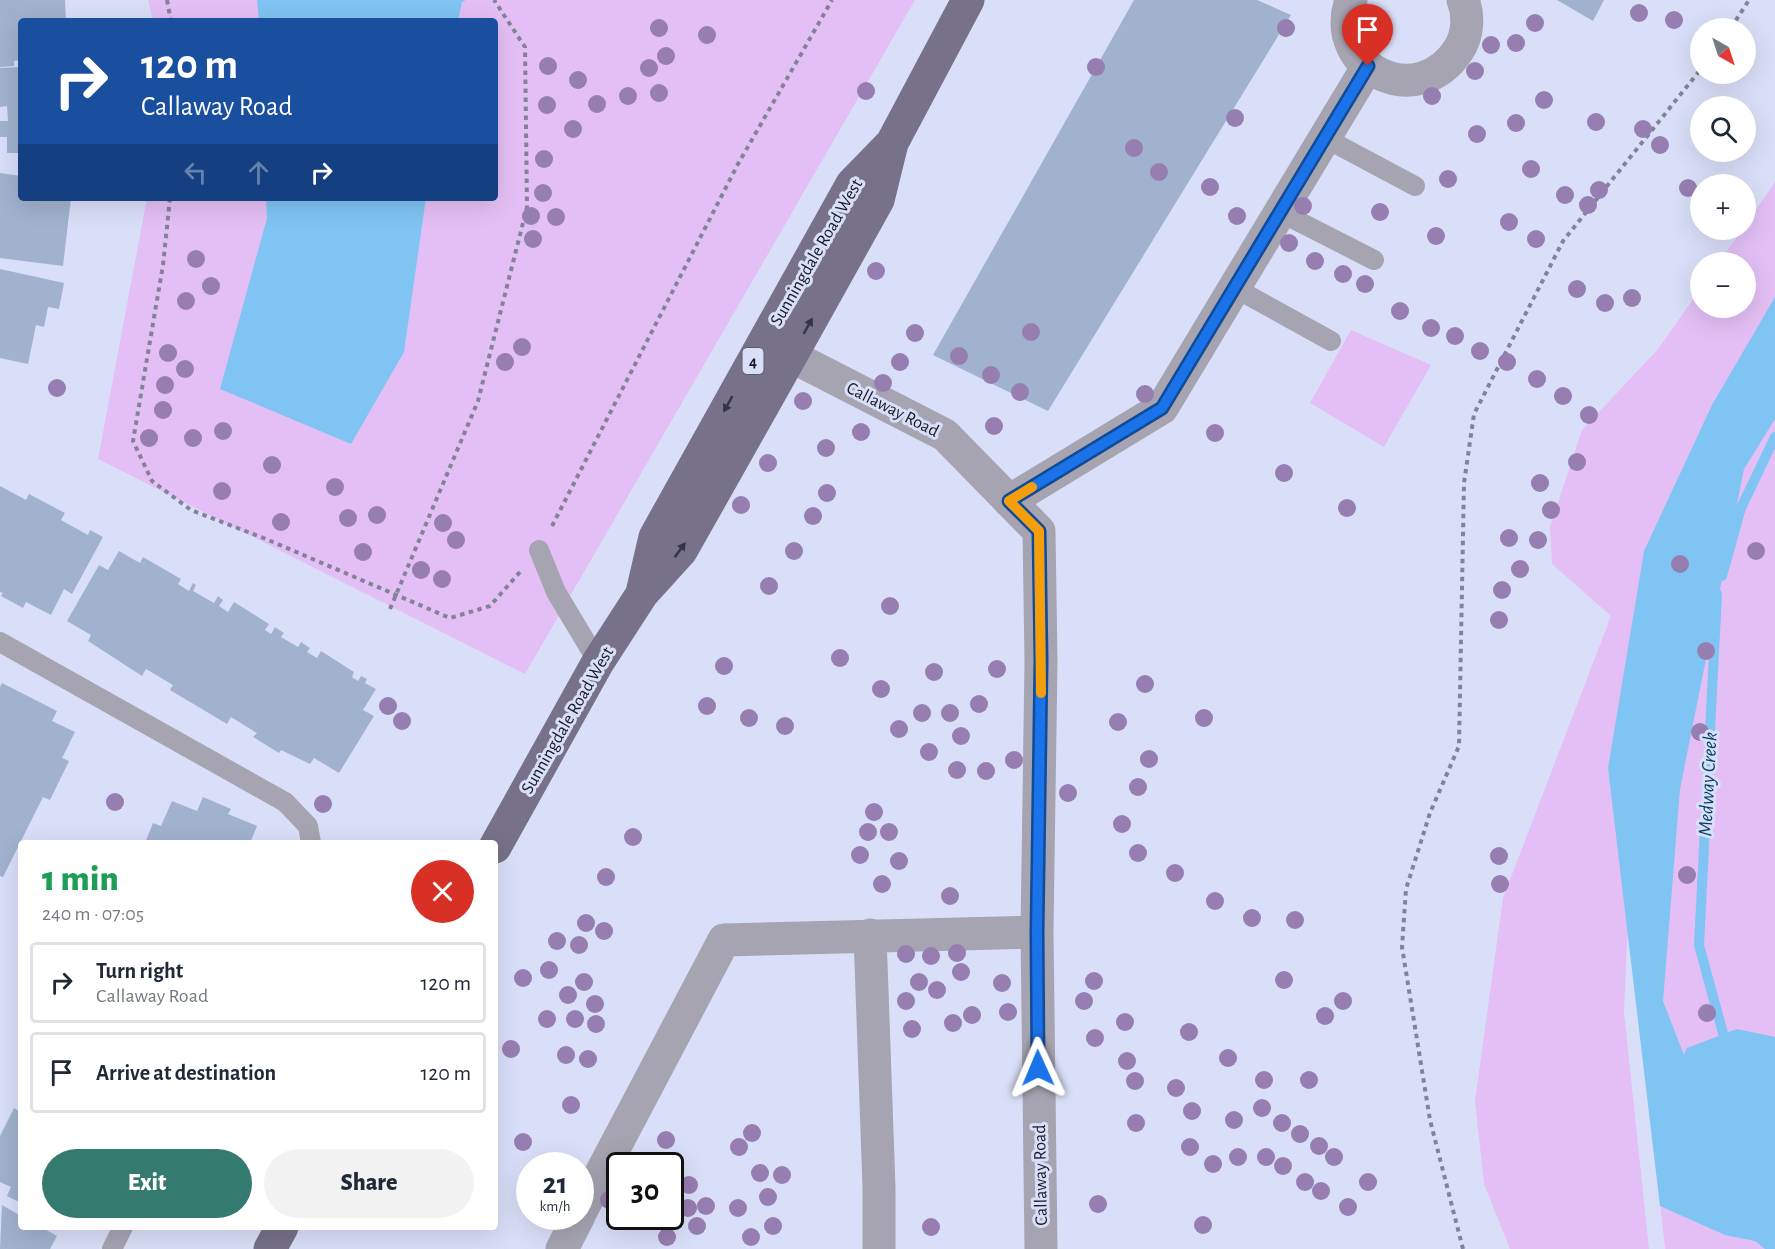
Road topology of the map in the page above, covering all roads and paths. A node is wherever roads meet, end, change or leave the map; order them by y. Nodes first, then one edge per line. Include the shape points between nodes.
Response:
1 (167, 0) edge
2 (494, 0) edge
3 (832, 0) edge
4 (968, 0) edge
5 (1351, 0) edge
6 (1463, 0) edge
7 (1749, 0) edge
8 (170, 18) edge
9 (1737, 18) edge
10 (1368, 66) junction
11 (1690, 83) edge
12 (1325, 138) junction
13 (892, 143) junction
14 (1415, 186) dead end
15 (170, 201) edge
16 (1280, 212) junction
17 (1374, 261) dead end
18 (1235, 288) junction
19 (1331, 341) dead end
20 (791, 356) junction
21 (1009, 501) junction
22 (539, 550) junction
23 (642, 594) junction
24 (390, 609) dead end
25 (0, 642) edge
26 (598, 662) junction
27 (310, 840) edge
28 (498, 842) edge
29 (1037, 932) junction
30 (870, 935) junction
31 (594, 1188) edge
32 (122, 1230) edge
33 (280, 1230) edge
34 (572, 1230) edge
35 (112, 1249) edge
36 (270, 1249) edge
37 (562, 1249) edge
38 (879, 1249) edge
39 (1041, 1249) edge
40 (1463, 1249) edge

1 - 8 path
2 - 24 path via 525,47 527,207 478,401
3 - 22 path via 738,164
4 - 13 main road, Sunningdale Road West / 4
5 - 10 street via 1347,31 1354,51
6 - 10 street via 1467,25 1462,43 1438,71 1421,79 1402,81
7 - 9 path
10 - 12 street
11 - 40 path via 1563,241 1474,414 1464,483 1459,746 1430,813 1406,889 1402,947 1430,1120
12 - 14 lane
12 - 16 street
20 -> 13 main road, Sunningdale Road West via 878,200
13 -> 23 main road, Sunningdale Road West / 4 via 852,184 660,526
15 - 22 path via 163,265 133,441 152,481 191,510 450,618 490,606
16 - 17 lane
16 - 18 street
18 - 19 lane
18 - 21 street via 1162,408
20 - 21 street, Callaway Road via 945,435
23 -> 20 main road, Sunningdale Road West via 681,551
21 - 29 street, Callaway Road via 1039,531
22 - 26 lane via 555,592
23 - 26 main road, Sunningdale Road West / 4
25 - 27 lane via 285,802 308,826
26 - 28 main road, Sunningdale Road West / 4
29 - 30 street
29 - 39 street, Callaway Road
30 - 31 street via 724,940
30 - 38 street
32 - 35 lane
33 - 36 main road
34 - 37 street

